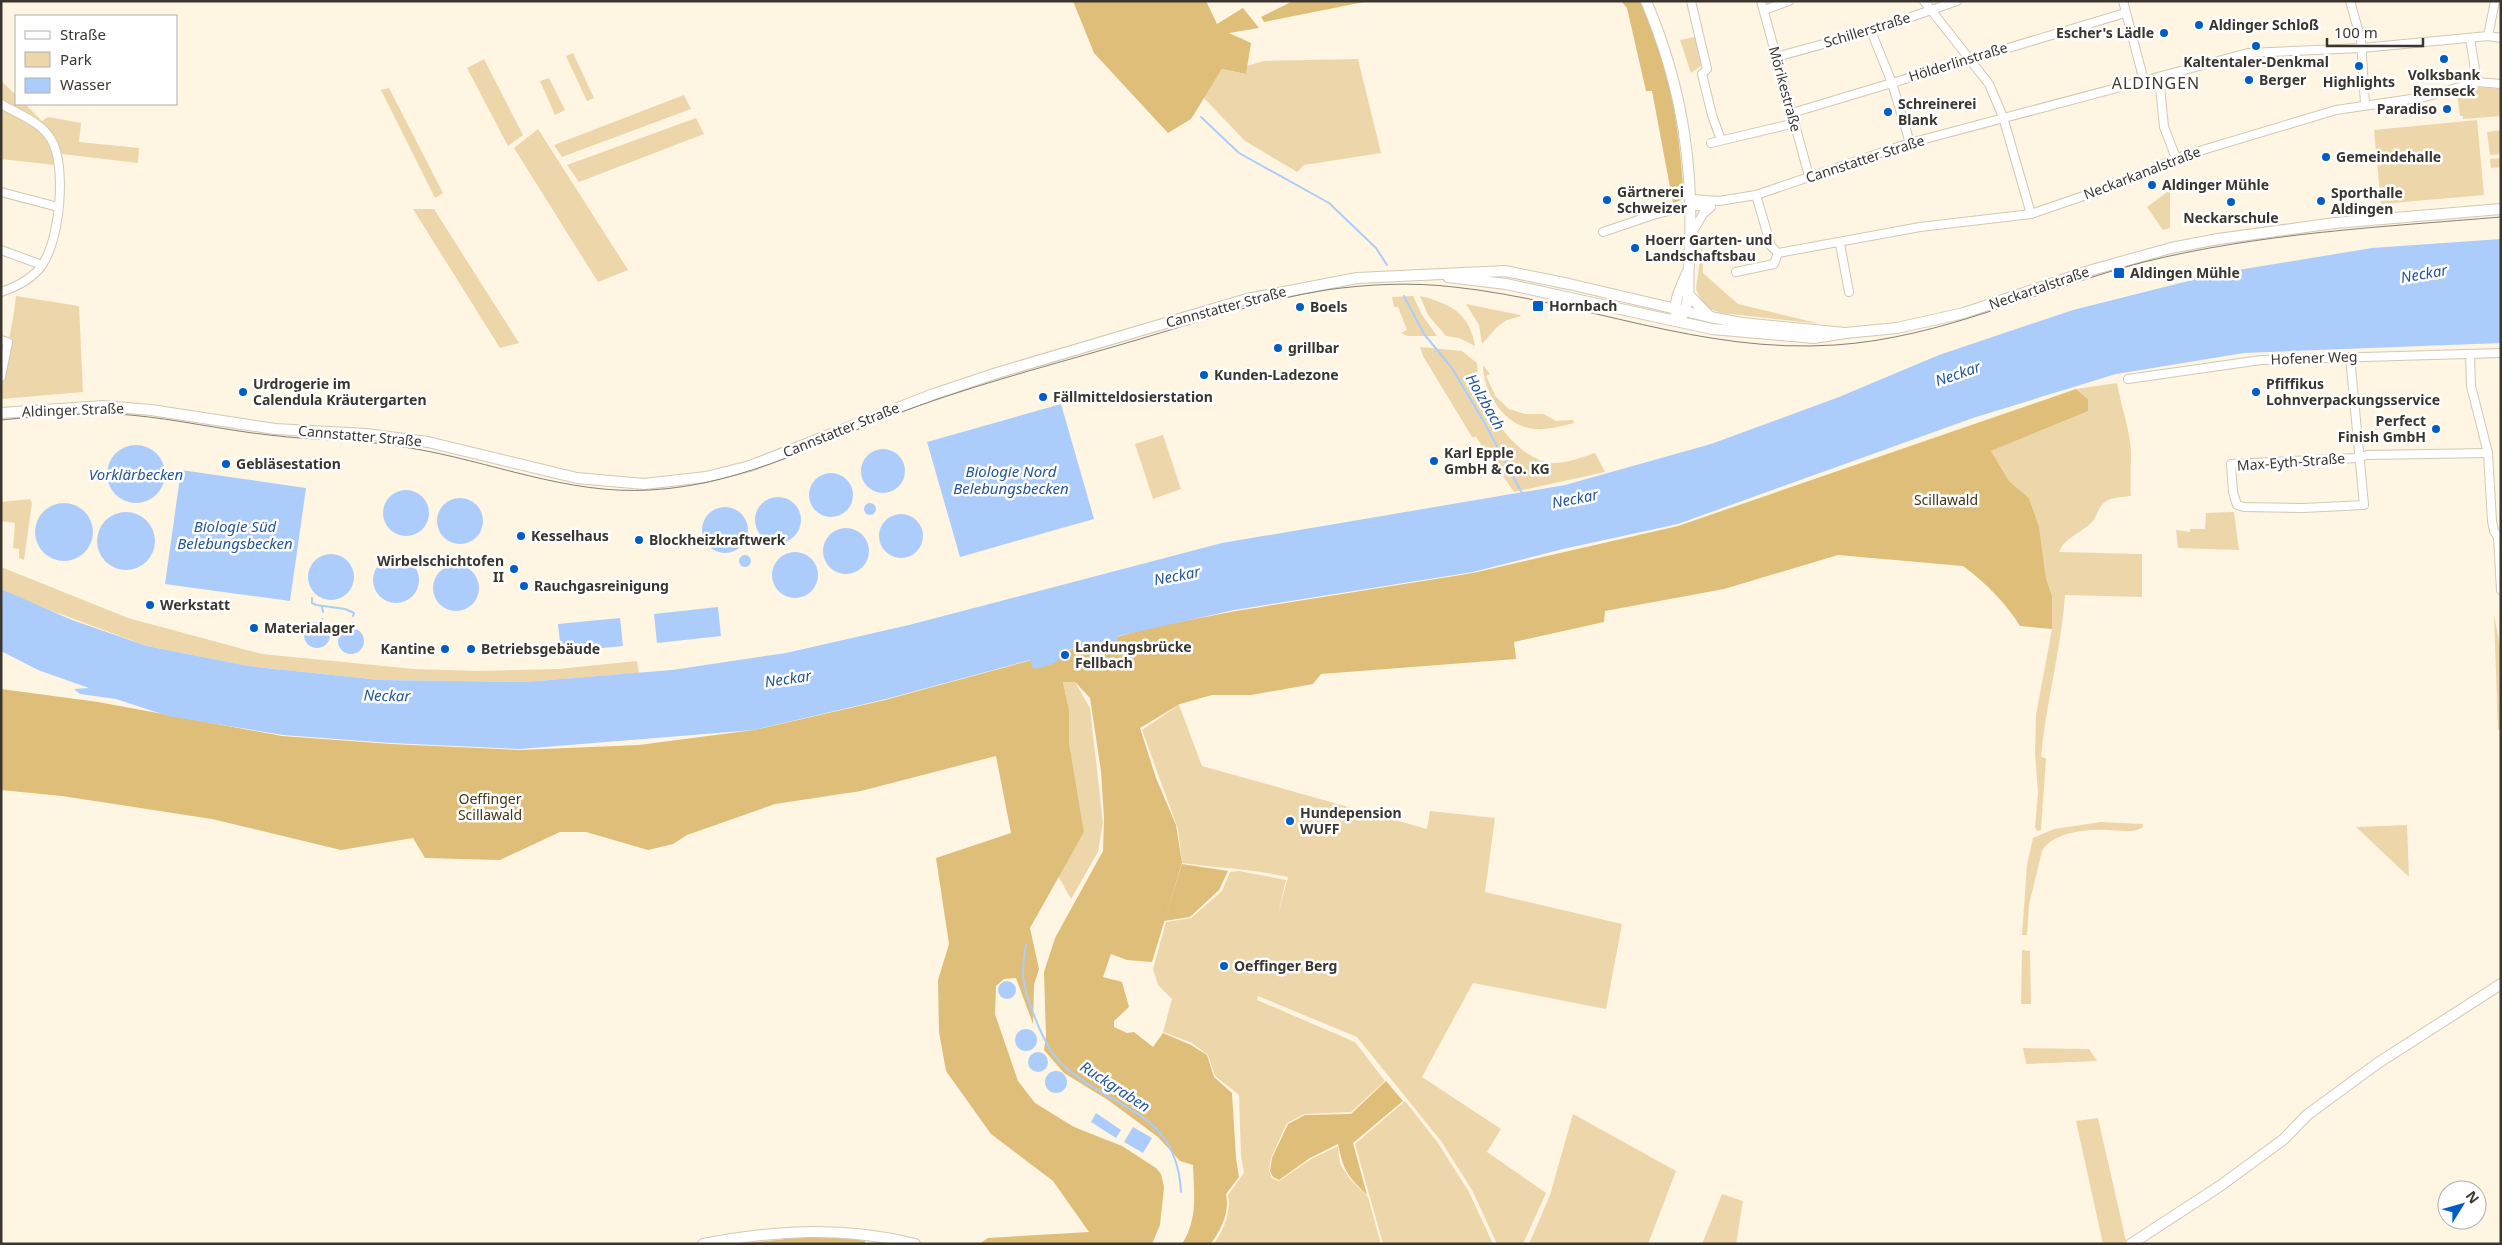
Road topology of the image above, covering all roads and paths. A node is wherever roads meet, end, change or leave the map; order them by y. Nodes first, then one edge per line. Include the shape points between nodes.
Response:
1 (1646, 1) edge
2 (1691, 1) edge
3 (1761, 1) edge
4 (1789, 1) edge
5 (1924, 1) edge
6 (1957, 1) edge
7 (2123, 1) edge
8 (2350, 1) edge
9 (2495, 1) edge
10 (1764, 10) junction
11 (1931, 10) junction
12 (2125, 13) junction
13 (1871, 31) junction
14 (2488, 36) junction
15 (2470, 38) junction
16 (2501, 38) edge
17 (2362, 48) junction
18 (1776, 57) junction
19 (1969, 59) junction
20 (2159, 77) junction
21 (2144, 81) junction
22 (2477, 82) junction
23 (1892, 83) junction
24 (2501, 84) edge
25 (1, 104) edge
26 (2365, 104) junction
27 (1792, 112) junction
28 (2003, 117) junction
29 (1794, 123) junction
30 (1721, 140) junction
31 (1711, 143) dead end
32 (1910, 143) junction
33 (2176, 158) junction
34 (1809, 176) junction
35 (1, 192) edge
36 (1756, 194) junction
37 (1719, 201) junction
38 (1692, 202) junction
39 (58, 207) junction
40 (1709, 208) junction
41 (2501, 209) edge
42 (2032, 214) junction
43 (1603, 232) dead end
44 (1691, 236) junction
45 (1840, 244) junction
46 (1, 250) edge
47 (1778, 253) junction
48 (42, 265) junction
49 (1688, 271) junction
50 (1736, 272) dead end
51 (1440, 274) junction
52 (1, 292) edge
53 (1849, 292) dead end
54 (1689, 295) junction
55 (1680, 311) junction
56 (1710, 318) junction
57 (1678, 323) junction
58 (1845, 333) junction
59 (1, 340) edge
60 (2501, 353) edge
61 (2470, 354) junction
62 (2350, 357) junction
63 (1, 377) edge
64 (2128, 379) dead end
65 (1, 413) edge
66 (233, 424) joint
67 (2488, 453) junction
68 (2359, 457) junction
69 (2499, 538) edge
70 (2501, 590) edge
71 (2498, 986) edge
72 (703, 1244) edge
73 (915, 1244) edge
74 (2131, 1244) edge

1 - 38 main road via 1672,74 1684,125
2 - 30 street via 1707,69 1702,74
3 - 10 street, Mörikestraße
4 - 10 street
5 - 11 street
6 - 11 street, Schillerstraße
7 - 12 street
8 - 17 street
9 - 14 street
10 - 18 street, Mörikestraße
11 - 13 street, Schillerstraße
11 - 19 street
12 - 19 street, Hölderlinstraße
12 - 21 street
13 - 18 street, Schillerstraße
13 - 23 street
14 - 15 street, Cannstatter Straße
14 - 16 street, Cannstatter Straße
15 - 17 street, Cannstatter Straße
15 - 22 street
17 - 20 street, Cannstatter Straße via 2248,53
17 - 26 street
18 - 27 street, Mörikestraße
19 - 23 street, Hölderlinstraße
19 - 28 street via 1989,84
20 - 21 street, Cannstatter Straße
20 - 33 street via 2164,127
21 - 28 street, Cannstatter Straße
22 - 24 street, Neckarkanalstraße
22 - 26 street, Neckarkanalstraße via 2425,97
23 - 27 street, Hölderlinstraße
23 - 32 street
25 - 39 street via 38,126 52,140 58,160
26 - 33 street, Neckarkanalstraße
27 - 29 street, Mörikestraße
28 - 32 street, Cannstatter Straße
28 - 42 street
29 - 30 street
29 - 34 street, Mörikestraße
30 - 31 street
32 - 34 street, Cannstatter Straße
33 - 42 street, Neckarkanalstraße via 2136,177
34 - 36 street, Cannstatter Straße
35 - 39 street
36 - 37 street, Cannstatter Straße
36 - 47 street via 1771,246
37 - 38 street, Cannstatter Straße
37 - 40 street, Cannstatter Straße
38 - 40 street
38 - 43 street
38 - 44 main road, Cannstatter Straße
39 - 48 street via 54,235
40 - 44 street, Cannstatter Straße
41 - 58 main road, Neckartalstraße via 2335,223 2218,239 2133,258 1964,313 1897,328
42 - 45 street, Neckarkanalstraße via 1920,227
44 - 49 main road, Cannstatter Straße
45 - 47 street, Neckarkanalstraße
45 - 53 street
46 - 48 street
47 - 50 street via 1774,264
48 - 52 street via 21,283
49 - 54 main road, Cannstatter Straße
49 - 55 main road, Cannstatter Straße
51 - 55 main road, Cannstatter Straße via 1517,273
51 - 57 main road, Cannstatter Straße via 1506,284
51 - 66 main road, Cannstatter Straße via 1357,278 1247,299 931,395 750,466 674,482 644,484 577,478 428,442
54 - 55 main road, Cannstatter Straße
54 - 56 main road
55 - 56 main road, Neckartalstraße
55 - 57 main road, Cannstatter Straße
56 - 58 main road, Neckartalstraße
57 - 58 main road, Neckartalstraße via 1796,338
59 - 63 street via 8,342
60 - 61 street, Hofener Weg
61 - 62 street, Hofener Weg
61 - 67 street via 2471,386
62 - 64 street, Hofener Weg via 2261,360
62 - 68 street
65 - 66 main road, Aldinger Straße via 103,406 151,410
67 - 68 street, Max-Eyth-Straße
67 - 69 street via 2493,526
68 - 68 street, Max-Eyth-Straße via 2364,505 2239,507 2234,501 2231,464
69 - 70 street
71 - 74 main road via 2378,1063 2307,1115 2268,1151
72 - 73 main road via 749,1236 813,1231 865,1234

